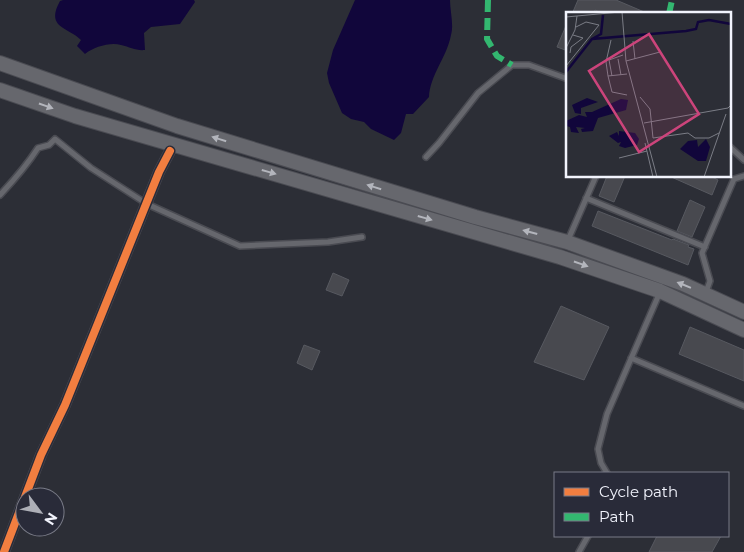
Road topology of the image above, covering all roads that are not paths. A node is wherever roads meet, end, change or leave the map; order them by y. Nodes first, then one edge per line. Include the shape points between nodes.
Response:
1 (0, 63) edge
2 (566, 78) edge
3 (0, 90) edge
4 (732, 149) edge
5 (170, 151) dead end
6 (426, 157) dead end
7 (744, 160) edge
8 (744, 176) edge
9 (595, 178) edge
10 (734, 179) joint
11 (0, 195) edge
12 (586, 198) junction
13 (147, 204) junction
14 (362, 237) dead end
15 (567, 242) junction
16 (705, 247) junction
17 (660, 291) junction
18 (705, 294) junction
19 (744, 312) edge
20 (744, 330) edge
21 (631, 358) junction
22 (744, 406) edge
23 (606, 472) edge
24 (587, 537) edge
25 (4, 552) edge
26 (579, 552) edge

15 -> 1 main road via 177,126
2 - 6 lane via 530,65 512,65 478,93
3 -> 17 main road via 75,116 560,257
4 - 7 lane
5 - 13 street
8 - 10 lane
9 - 12 lane
10 - 16 lane
11 - 13 lane via 38,148 55,139 91,168
12 - 15 lane
12 - 16 lane
13 - 14 lane via 240,246
13 - 25 street via 41,455
18 -> 15 main road
16 - 18 lane via 702,253 710,282
17 - 20 main road
17 - 21 lane
18 - 19 main road
21 - 22 lane
21 - 23 lane via 607,414 598,449
24 - 26 lane

